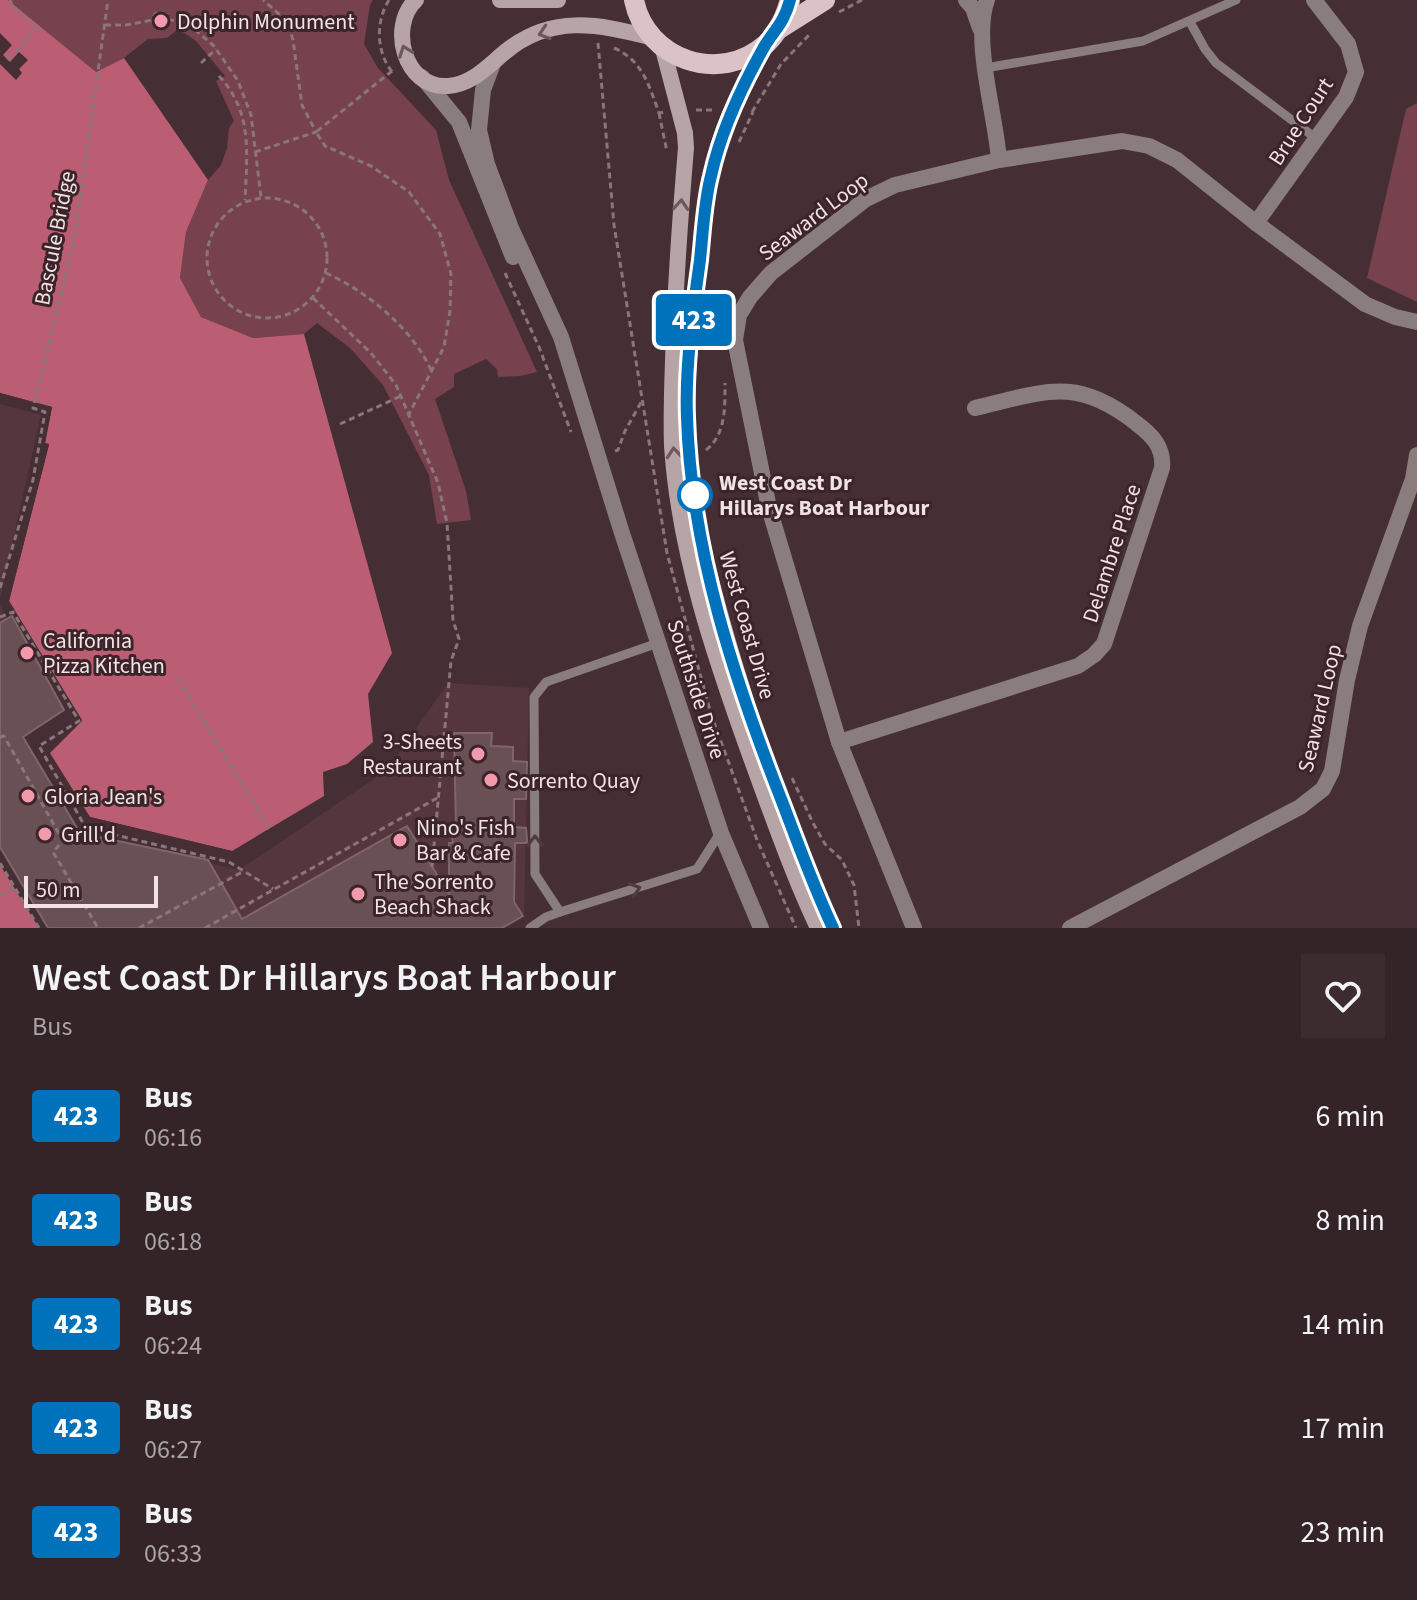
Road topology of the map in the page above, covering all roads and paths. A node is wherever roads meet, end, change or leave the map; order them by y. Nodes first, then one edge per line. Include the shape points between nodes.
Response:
1 (10, 0) edge
2 (108, 0) edge
3 (263, 0) edge
4 (389, 0) edge
5 (416, 0) edge
6 (500, 0) edge
7 (558, 0) edge
8 (634, 0) edge
9 (790, 0) edge
10 (825, 0) edge
11 (966, 0) edge
12 (987, 0) edge
13 (1236, 0) edge
14 (1314, 0) edge
15 (152, 20) junction
16 (169, 20) junction
17 (1190, 22) junction
18 (104, 25) junction
19 (772, 37) junction
20 (983, 37) junction
21 (657, 43) junction
22 (216, 49) junction
23 (8, 60) dead end
24 (201, 63) dead end
25 (492, 66) junction
26 (985, 68) junction
27 (392, 71) junction
28 (219, 76) dead end
29 (422, 77) junction
30 (400, 80) dead end
31 (753, 112) dead end
32 (316, 132) junction
33 (1317, 139) junction
34 (255, 152) junction
35 (735, 152) dead end
36 (999, 160) junction
37 (261, 197) junction
38 (245, 201) junction
39 (1256, 223) junction
40 (505, 272) dead end
41 (326, 273) junction
42 (313, 298) junction
43 (1417, 322) edge
44 (432, 372) junction
45 (401, 396) junction
46 (975, 408) dead end
47 (408, 416) junction
48 (340, 424) dead end
49 (572, 433) dead end
50 (1417, 455) edge
51 (599, 461) junction
52 (0, 588) edge
53 (0, 617) edge
54 (658, 643) junction
55 (178, 678) dead end
56 (0, 737) edge
57 (839, 742) junction
58 (788, 769) dead end
59 (439, 797) junction
60 (269, 829) dead end
61 (721, 833) junction
62 (0, 863) edge
63 (432, 867) dead end
64 (244, 871) junction
65 (14, 887) dead end
66 (273, 889) junction
67 (0, 896) edge
68 (560, 912) junction
69 (39, 928) edge
70 (98, 928) edge
71 (139, 928) edge
72 (205, 928) edge
73 (530, 928) edge
74 (761, 928) edge
75 (818, 928) edge
76 (833, 928) edge
77 (859, 928) edge
78 (914, 928) edge
79 (1070, 928) edge

1 - 23 path via 38,27
2 - 18 path, Bascule Bridge
3 - 32 path via 287,21 302,105
4 - 27 path via 381,12 380,35
29 -> 5 main road via 412,68 401,41 403,17
6 - 7 main road
8 - 21 main road
9 - 19 main road
10 - 19 main road
11 - 20 street
12 - 20 street
13 - 17 lane
14 - 33 street, Brue Court via 1348,44 1356,72
15 - 16 path via 160,12
15 - 16 path via 160,29
15 - 18 path
16 - 22 path via 186,22
17 - 26 lane via 1143,41
17 - 33 lane via 1216,63
18 - 52 path, Bascule Bridge via 74,242 33,408 45,412
19 - 21 main road via 742,59 715,65 688,62
19 - 76 main road, West Coast Drive via 732,110 710,178 687,415 692,481 714,594 756,733
20 - 26 street
21 -> 25 main road via 598,25 568,25 523,40
75 -> 21 main road, West Coast Drive via 731,701 693,572 680,505 672,446 674,309 686,148
22 - 24 path
22 - 34 path via 238,81 251,115
25 - 29 main road via 445,86
25 - 51 street, Southside Drive via 483,90 479,130 487,164 561,337
26 - 36 street
27 - 30 path
27 - 32 path
28 - 38 path via 234,92 244,122
29 - 51 street, Southside Drive via 459,122
31 - 35 path
32 - 34 path
32 - 44 path via 325,146 371,166 409,192 440,234 451,274 450,311 444,347
33 - 39 street, Brue Court
34 - 37 path
36 - 39 street, Seaward Loop via 1122,141 1149,146 1177,160
36 - 57 street, Seaward Loop via 895,185 866,199 771,273 739,315 735,340 769,508
37 - 38 path
37 - 41 path via 299,205 313,218 326,244
38 - 42 path via 228,211 207,244 206,264 223,300 258,318 297,311
39 - 43 street, Seaward Loop via 1365,304
40 - 49 path
41 - 42 path
41 - 44 path via 384,312 423,354
42 - 45 path via 371,353
44 - 47 path
45 - 47 path
45 - 48 path
46 - 57 street, Delambre Place via 1054,390 1079,392 1125,414 1159,446 1162,468 1104,644 1078,666
47 - 59 path via 438,483 459,639 451,661
50 - 79 street, Seaward Loop via 1360,626 1335,756 1323,789 1300,807
51 - 54 street, Southside Drive
53 - 64 path via 13,612 79,721 39,746 86,828 229,862
54 - 61 street, Southside Drive
68 -> 54 lane via 535,874 534,697 546,682
55 - 60 path
56 - 70 path via 63,841 53,852
57 - 78 street, Seaward Loop
58 - 77 path via 813,823 854,885
59 - 63 path
59 - 66 path
68 -> 61 lane via 697,869
61 - 74 street, Southside Drive
62 - 69 path
64 - 66 path
64 - 71 path
65 - 67 path
66 - 72 path
68 - 73 lane

